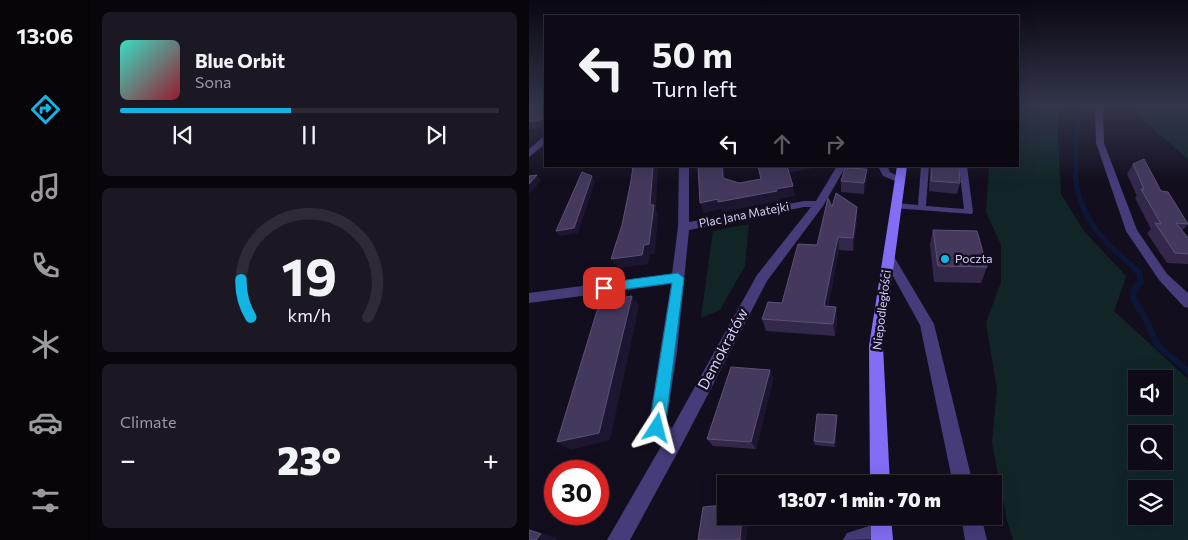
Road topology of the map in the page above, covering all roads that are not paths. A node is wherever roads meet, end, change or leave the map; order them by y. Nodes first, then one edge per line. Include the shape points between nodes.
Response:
1 (1100, 131) edge
2 (544, 141) edge
3 (529, 154) edge
4 (684, 167) edge
5 (841, 167) edge
6 (882, 167) edge
7 (925, 167) edge
8 (963, 167) edge
9 (901, 173) edge
10 (819, 204) junction
11 (896, 206) junction
12 (922, 208) junction
13 (684, 226) junction
14 (889, 258) junction
15 (678, 278) junction
16 (529, 298) edge
17 (1188, 303) edge
18 (675, 440) junction
19 (880, 475) edge
20 (961, 475) edge
21 (973, 525) edge
22 (882, 529) edge
23 (618, 540) edge
24 (854, 540) edge
25 (976, 540) edge

1 - 17 street via 1100,143 1132,232 1163,278
2 - 3 street
4 - 13 street
5 - 10 street, Demokratów
6 - 9 street via 885,174
7 - 12 lane
8 - 12 lane via 969,212
9 - 11 street, Niepodległości
10 - 13 street, Plac Jana Matejki
10 - 18 street, Demokratów via 762,278
11 - 12 lane
11 - 14 street, Niepodległości
13 - 15 street, Plac Jana Matejki
14 - 19 street, Niepodległości via 876,346
14 - 20 street via 927,324
15 - 16 street
15 - 18 street, Plac Jana Matejki via 657,428
18 - 23 street, Demokratów
21 - 25 street
22 - 24 street

